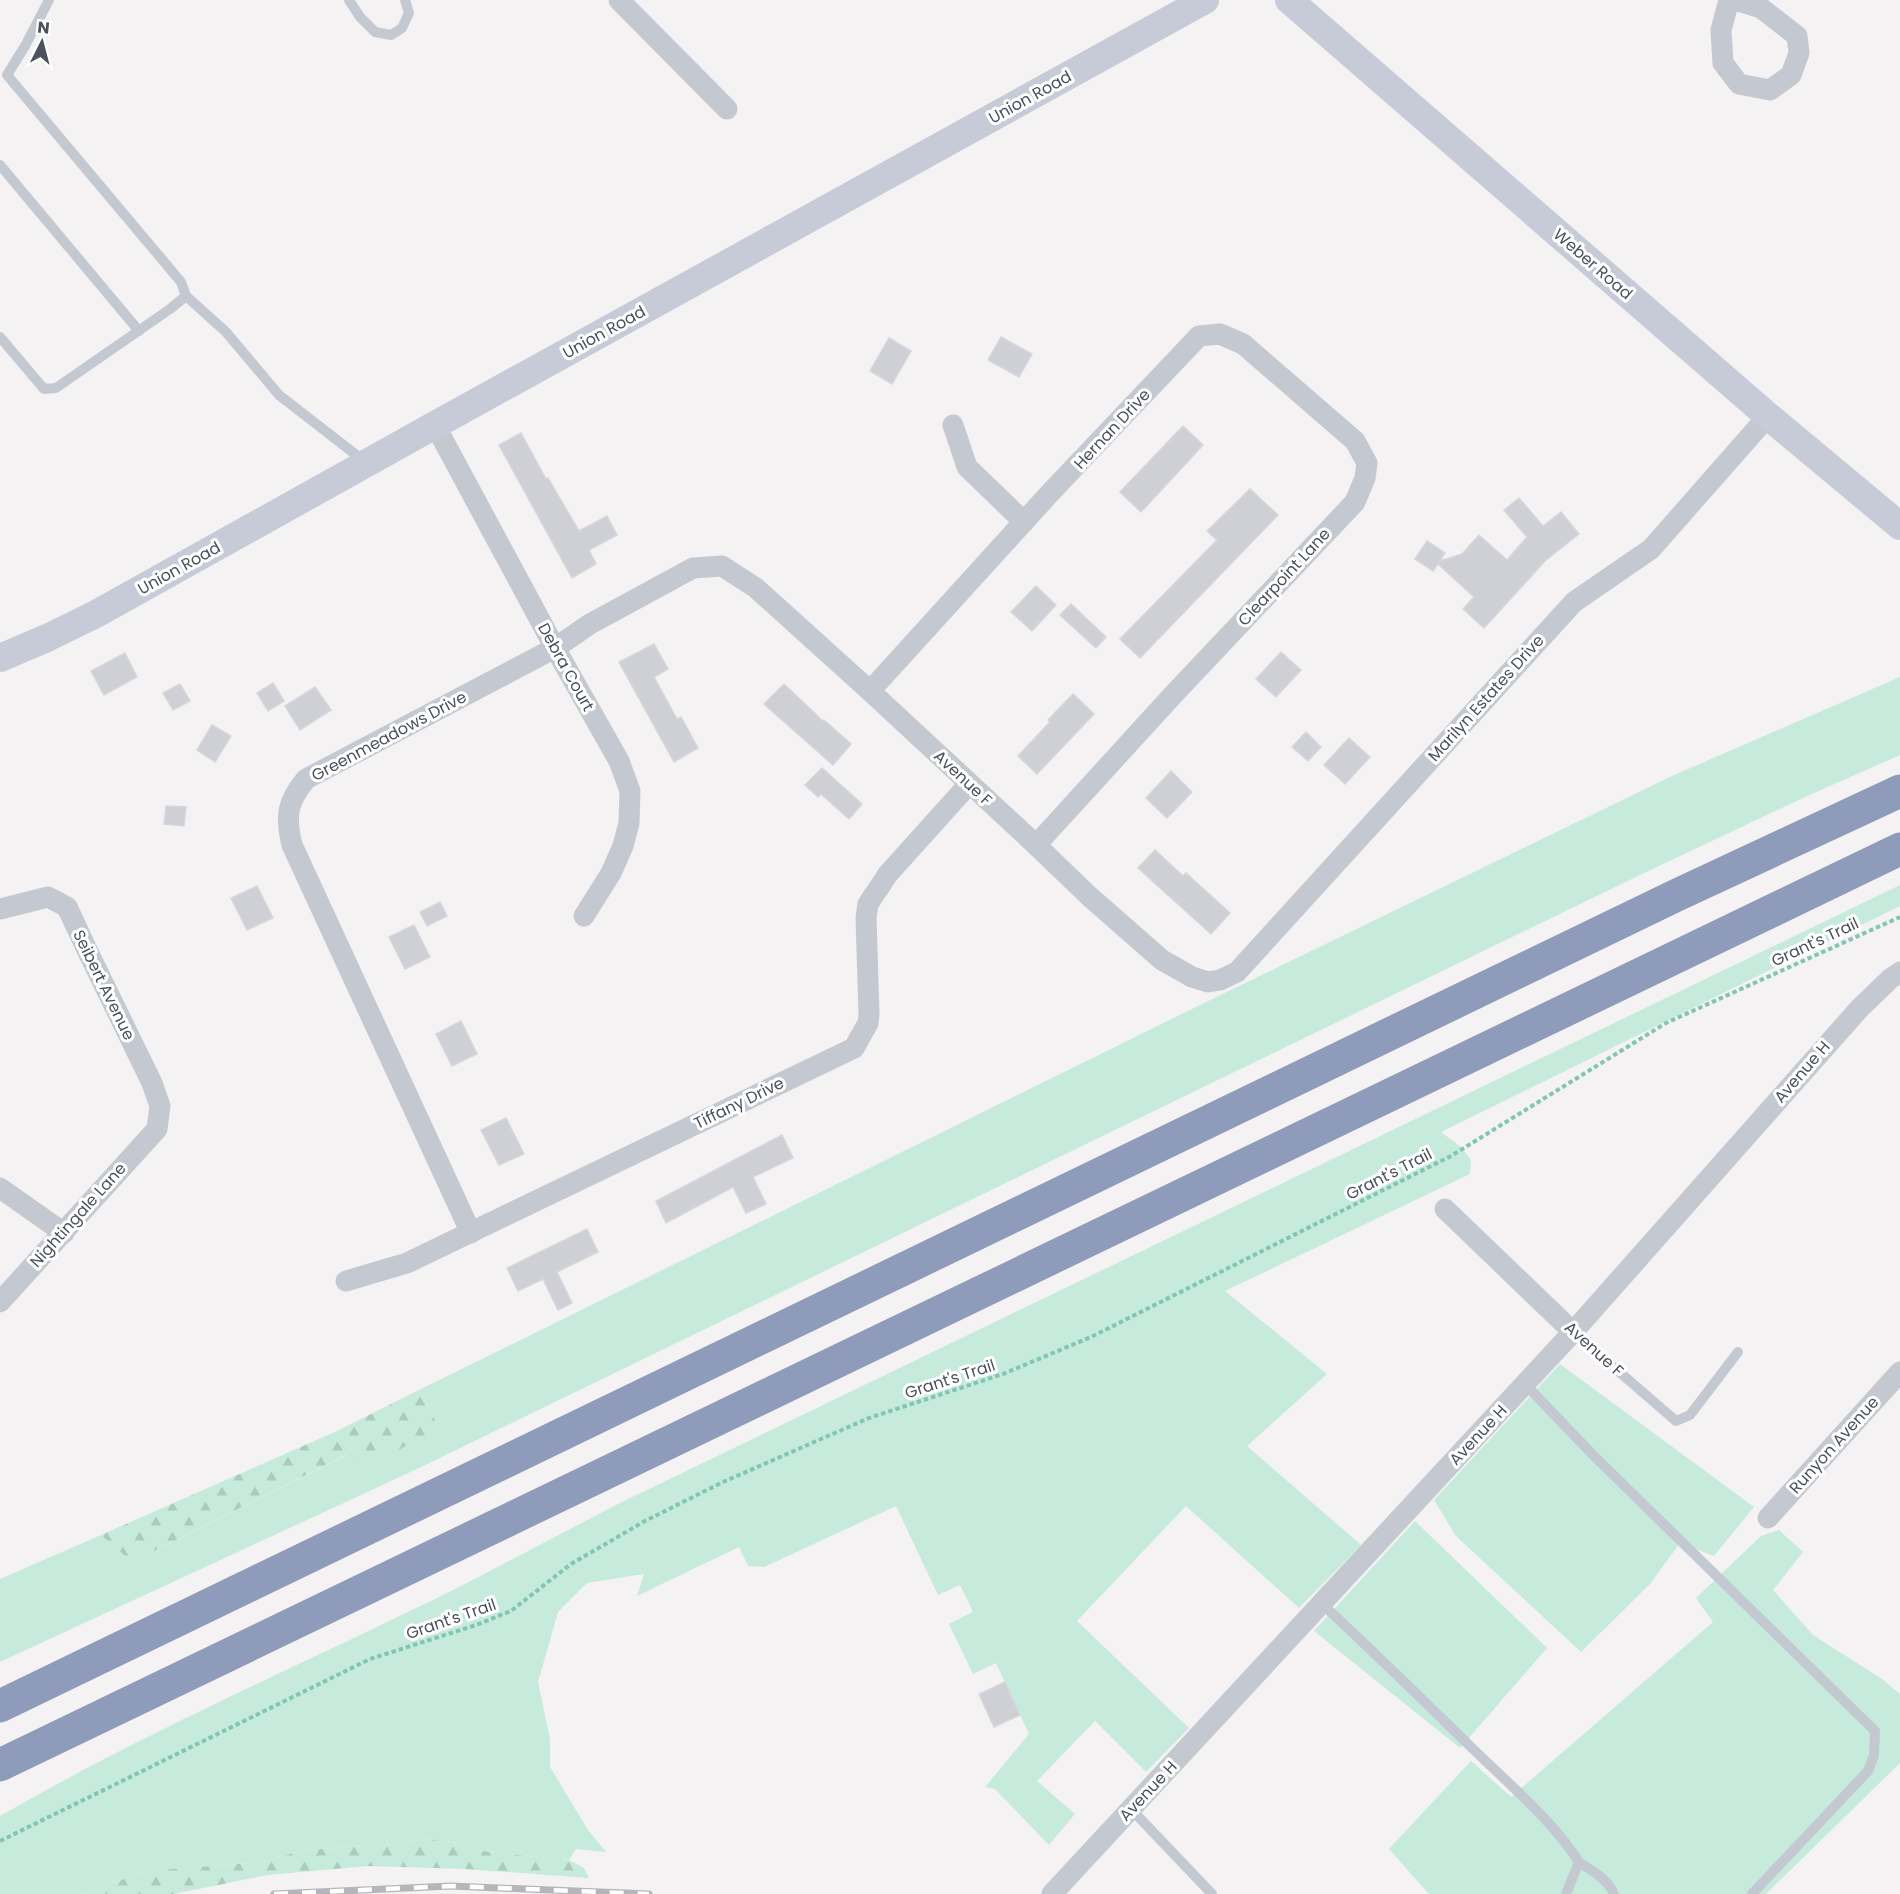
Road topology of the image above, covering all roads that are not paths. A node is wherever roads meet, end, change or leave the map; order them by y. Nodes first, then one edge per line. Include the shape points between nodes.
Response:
1 (48, 0) edge
2 (349, 0) edge
3 (405, 0) edge
4 (1205, 0) edge
5 (1289, 0) edge
6 (1729, 0) edge
7 (1735, 0) edge
8 (629, 3) edge
9 (3, 78) edge
10 (728, 109) dead end
11 (0, 165) edge
12 (186, 296) junction
13 (138, 331) junction
14 (1198, 336) joint
15 (0, 337) edge
16 (1768, 416) junction
17 (435, 424) junction
18 (953, 425) dead end
19 (367, 463) junction
20 (1024, 522) junction
21 (1900, 526) edge
22 (722, 566) joint
23 (555, 648) junction
24 (0, 658) edge
25 (870, 691) junction
26 (969, 784) junction
27 (1900, 791) edge
28 (1036, 844) junction
29 (1900, 849) edge
30 (0, 909) edge
31 (584, 916) dead end
32 (1900, 972) edge
33 (1208, 982) joint
34 (157, 1129) joint
35 (0, 1188) edge
36 (1445, 1209) dead end
37 (64, 1233) junction
38 (471, 1233) junction
39 (346, 1281) dead end
40 (0, 1302) edge
41 (1573, 1332) junction
42 (1738, 1352) dead end
43 (1900, 1372) edge
44 (1525, 1384) junction
45 (1768, 1518) dead end
46 (1322, 1604) junction
47 (0, 1706) edge
48 (5, 1764) edge
49 (1131, 1809) junction
50 (1579, 1862) junction
51 (1052, 1894) edge
52 (1212, 1894) edge
53 (1566, 1894) edge
54 (1614, 1894) edge
55 (1752, 1894) edge

1 - 9 lane via 25,46
2 - 3 lane via 375,32 391,35 402,28 409,13
4 - 17 street, Union Road
5 - 16 street, Weber Road
6 - 7 street via 1721,30 1723,63 1740,84 1770,90 1791,75 1799,53 1797,36 1761,9
8 - 10 street
9 - 12 lane via 181,282
11 - 13 lane
12 - 13 lane
12 - 19 lane via 226,332 279,395
13 - 15 lane via 56,388 44,389
14 - 20 street, Hernan Drive
14 - 28 street, Clearpoint Lane via 1220,334 1243,344 1355,441 1366,463 1365,478 1355,502
16 - 21 street, Weber Road
16 - 33 street, Marilyn Estates Drive via 1651,549 1574,602 1237,972
17 - 19 street, Union Road
17 - 23 street, Debra Court
18 - 20 street via 967,467
19 - 24 street, Union Road via 96,614
20 - 25 street, Hernan Drive
22 - 23 street, Greenmeadows Drive via 693,568 590,624
22 - 25 street, Avenue F via 756,588
23 - 31 street, Debra Court via 619,761 630,791 629,823 622,846 611,873
23 - 38 street, Greenmeadows Drive via 306,779 291,800 288,814 292,845
25 - 26 street, Avenue F
26 - 28 street, Avenue F
26 - 38 street, Tiffany Drive via 888,874 868,904 869,1015 854,1048
27 - 47 highway
28 - 33 street, Avenue F via 1162,960
29 - 48 highway
30 - 34 street, Seibert Avenue via 48,897 67,907 152,1083 160,1106
32 - 41 street, Avenue H via 1859,1009
34 - 37 street, Nightingale Lane
35 - 37 street
36 - 41 street, Avenue F
37 - 40 street, Nightingale Lane
38 - 39 street, Tiffany Drive via 407,1263
41 - 42 lane, Avenue F via 1676,1421 1690,1415
41 - 44 street, Avenue H
43 - 45 street, Runyon Avenue
44 - 46 street, Avenue H
44 - 55 lane via 1875,1731 1874,1755 1868,1771
46 - 49 street, Avenue H
46 - 50 lane via 1526,1801 1566,1842
49 - 51 street, Avenue H
49 - 52 lane
50 - 53 lane
50 - 54 lane via 1602,1877

